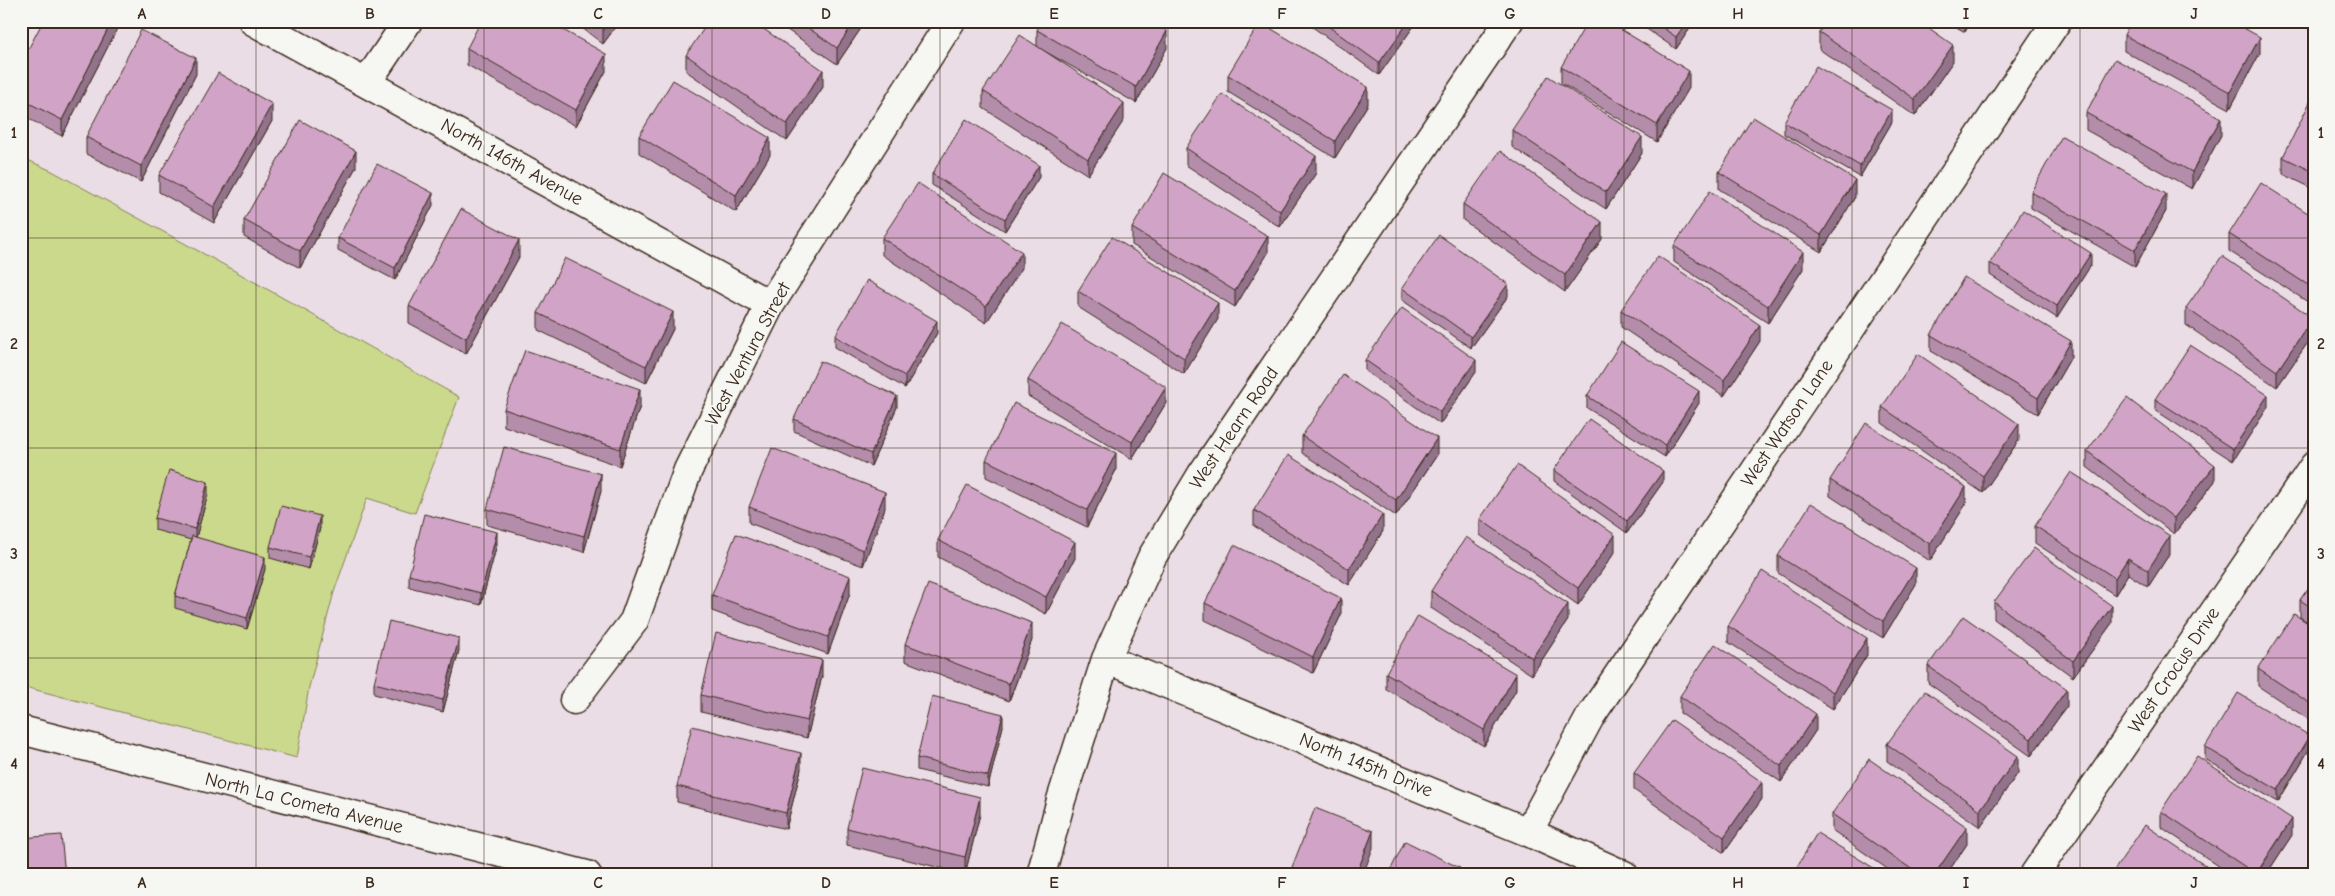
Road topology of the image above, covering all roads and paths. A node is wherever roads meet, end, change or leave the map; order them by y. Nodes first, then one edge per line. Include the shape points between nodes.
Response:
1 (253, 21) edge
2 (408, 21) edge
3 (951, 21) edge
4 (1509, 21) edge
5 (2057, 21) edge
6 (367, 82) junction
7 (770, 304) junction
8 (2314, 466) edge
9 (1106, 659) junction
10 (574, 700) dead end
11 (21, 730) edge
12 (1528, 832) junction
13 (587, 875) edge
14 (1041, 875) edge
15 (1624, 875) edge
16 (2034, 875) edge

1 - 6 street, North 146th Avenue
2 - 6 street
3 - 7 street, West Ventura Street
4 - 9 street, West Hearn Road via 1202,474 1152,557
5 - 12 street, West Watson Lane via 1590,717
6 - 7 street, North 146th Avenue
7 - 10 street, West Ventura Street via 688,470 634,621
8 - 16 street, West Crocus Drive
9 - 12 street, North 145th Drive
9 - 14 street, West Hearn Road
11 - 13 street, North La Cometa Avenue
12 - 15 street, North 145th Drive

